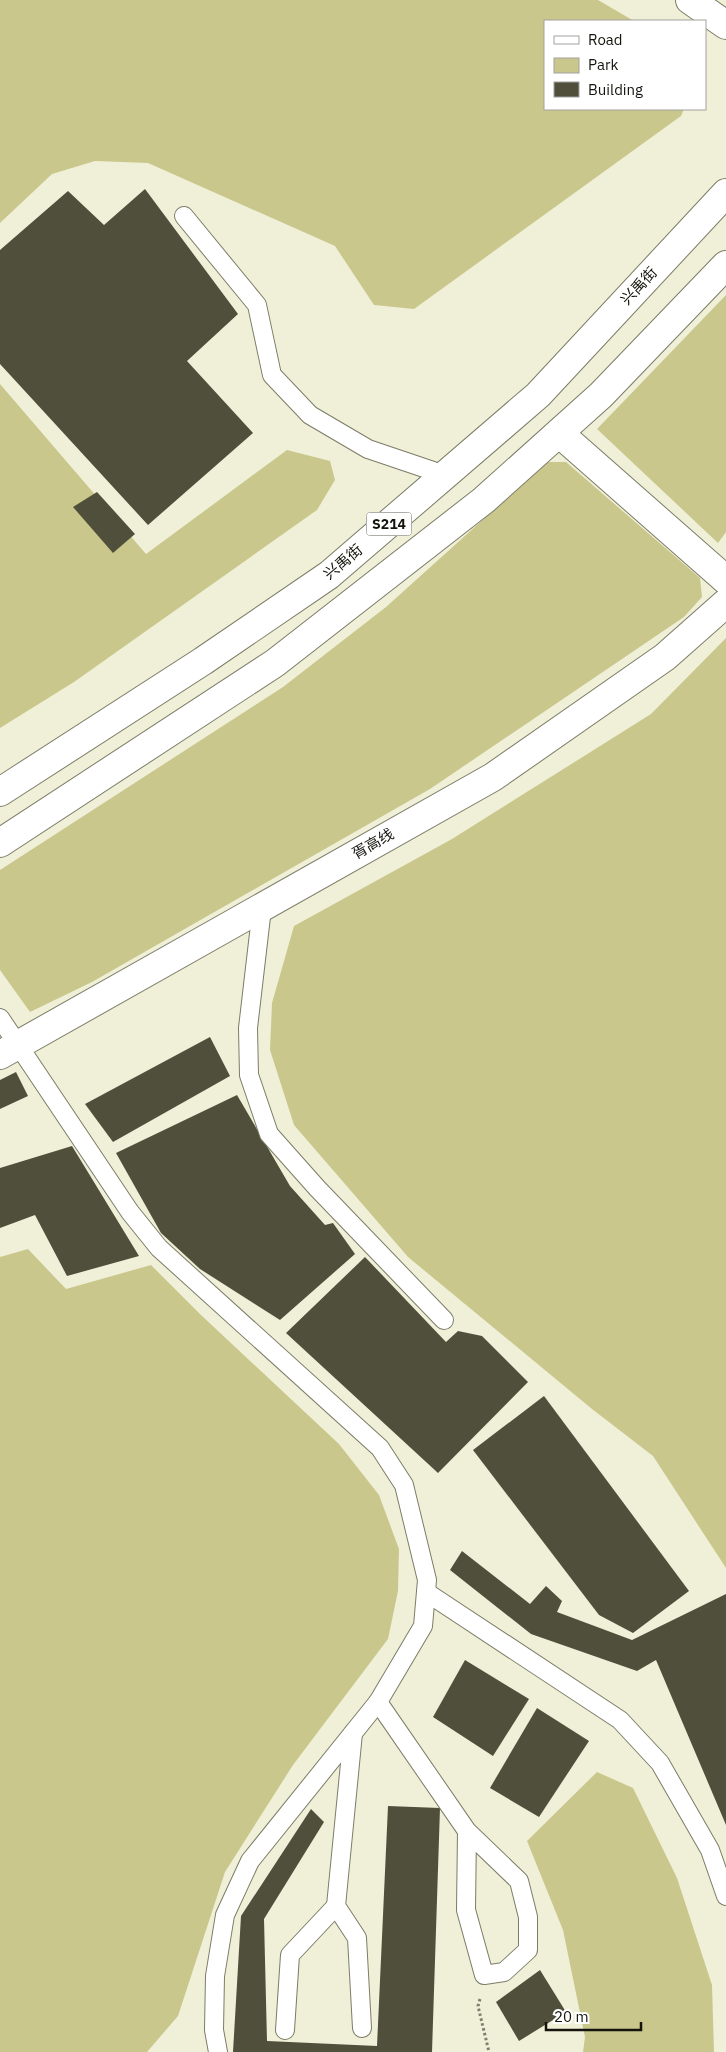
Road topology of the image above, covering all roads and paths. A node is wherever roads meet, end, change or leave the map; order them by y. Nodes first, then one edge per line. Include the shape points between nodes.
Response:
1 (690, 0) edge
2 (726, 25) edge
3 (726, 193) edge
4 (184, 216) dead end
5 (726, 265) edge
6 (559, 433) junction
7 (445, 475) junction
8 (726, 580) edge
9 (726, 603) edge
10 (0, 792) edge
11 (0, 843) edge
12 (262, 908) junction
13 (0, 1018) edge
14 (9, 1051) edge
15 (444, 1320) dead end
16 (426, 1592) junction
17 (378, 1702) junction
18 (353, 1733) junction
19 (466, 1831) junction
20 (726, 1896) edge
21 (336, 1906) junction
22 (484, 1975) junction
23 (362, 2028) dead end
24 (285, 2030) dead end
25 (218, 2052) edge
26 (489, 2052) edge

1 - 2 main road
3 - 7 main road, 兴禹街 / S214 via 538,395
4 - 7 lane via 258,305 272,375 310,414 368,449
5 - 6 main road, S214 via 601,395
6 - 8 main road
6 - 11 main road, S214 via 484,500 275,663
7 - 10 main road, 兴禹街 / S214 via 329,575
9 - 12 main road, 胥高线 via 665,657 493,777
12 - 14 main road, 胥高线
12 - 15 lane via 248,1028 249,1075 269,1134
13 - 14 lane
14 - 16 lane via 159,1248 380,1448 404,1486 427,1580
16 - 17 lane via 423,1626
16 - 20 lane via 620,1720 660,1763 710,1850
17 - 18 lane
17 - 19 lane
18 - 21 lane
18 - 25 lane via 250,1861 225,1914 215,1976 214,2030
19 - 22 lane via 466,1910
19 - 22 lane via 519,1881 528,1917 528,1950 504,1972
21 - 23 lane via 357,1938
21 - 24 lane via 290,1955
22 - 26 path via 478,2006

